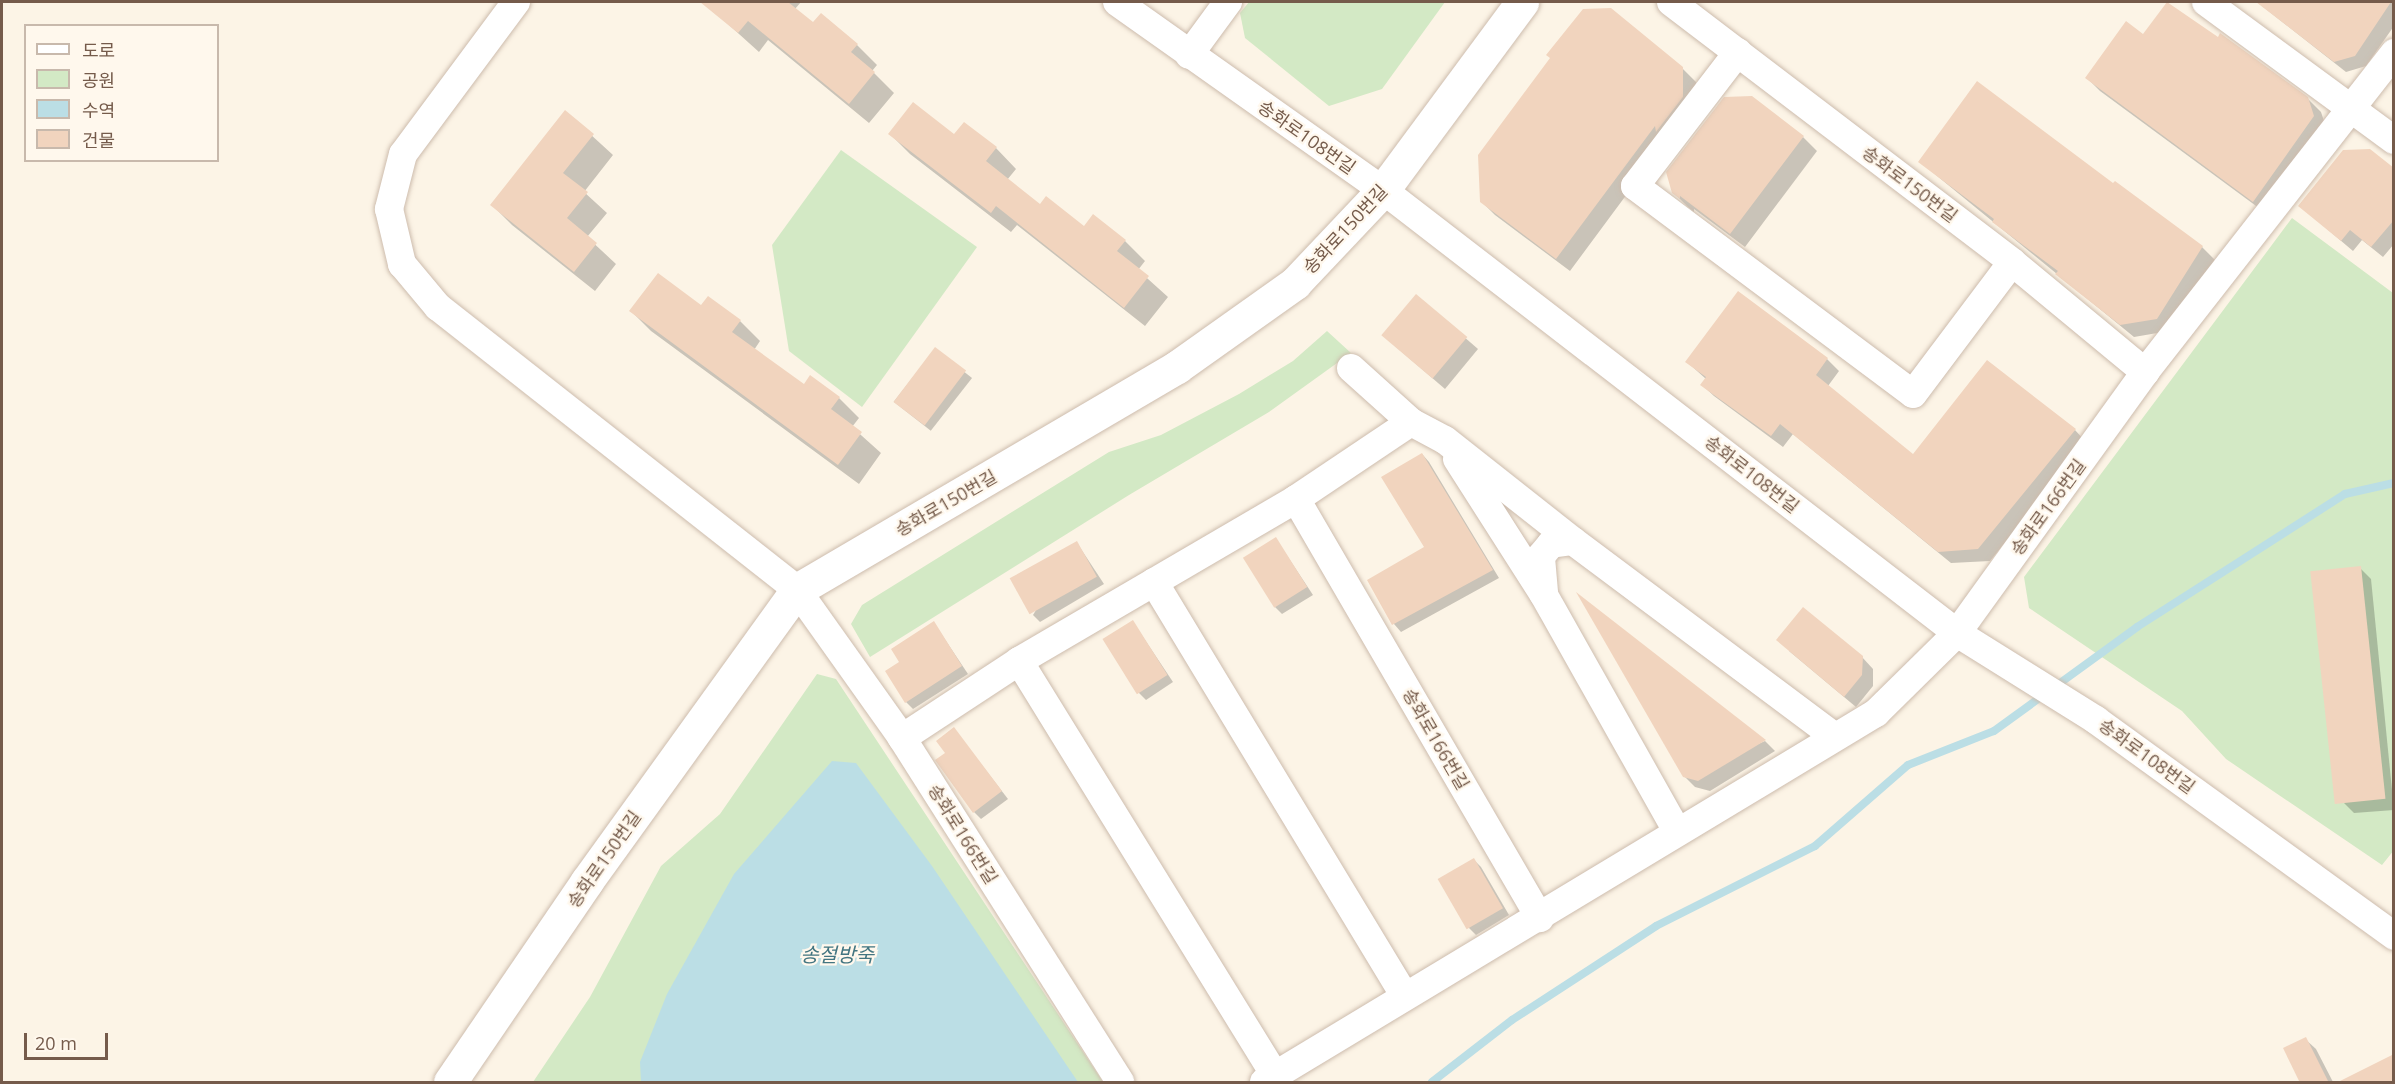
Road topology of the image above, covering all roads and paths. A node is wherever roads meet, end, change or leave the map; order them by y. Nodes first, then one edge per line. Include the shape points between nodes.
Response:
1 (516, 2) edge
2 (1117, 2) edge
3 (1228, 2) edge
4 (1522, 2) edge
5 (1671, 2) edge
6 (2206, 2) edge
7 (1738, 52) junction
8 (2394, 53) edge
9 (1189, 55) junction
10 (2350, 108) junction
11 (2394, 140) edge
12 (1383, 190) junction
13 (2012, 262) junction
14 (1350, 368) dead end
15 (2145, 372) junction
16 (1412, 422) junction
17 (1445, 440) junction
18 (1296, 499) junction
19 (1573, 541) junction
20 (1154, 582) junction
21 (797, 590) junction
22 (1544, 595) junction
23 (1957, 633) junction
24 (1019, 662) junction
25 (1835, 737) junction
26 (902, 738) junction
27 (1677, 831) junction
28 (1540, 918) junction
29 (2394, 936) edge
30 (1405, 996) junction
31 (1270, 1079) edge
32 (450, 1083) edge
33 (1120, 1083) edge

1 - 21 street, 송화로166번길 via 403,154 389,209 402,264 438,307
2 - 9 street, 송화로108번길
3 - 9 street
4 - 12 street, 송화로150번길
5 - 7 street, 송화로150번길
6 - 10 street
7 - 13 street, 송화로150번길
7 - 13 street via 1635,186 1913,394
8 - 10 street, 송화로166번길
9 - 12 street, 송화로108번길
10 - 11 street
10 - 15 street, 송화로166번길
12 - 21 street, 송화로150번길 via 1295,283 1177,367
12 - 23 street, 송화로108번길
13 - 15 street, 송화로150번길
14 - 16 street
15 - 23 street, 송화로166번길
16 - 17 street
16 - 18 street
17 - 19 street
17 - 22 street
18 - 20 street
18 - 28 street, 송화로166번길
19 - 22 street via 1551,544 1542,556
19 - 25 street
20 - 24 street
20 - 30 street
21 - 26 street, 송화로166번길
21 - 32 street, 송화로150번길 via 587,881
22 - 27 street
23 - 25 street, 송화로166번길 via 1876,713
23 - 29 street, 송화로108번길 via 2096,720
24 - 26 street
24 - 31 street, 송화로166번길
25 - 27 street, 송화로166번길
26 - 33 street, 송화로166번길
27 - 28 street, 송화로166번길
28 - 30 street, 송화로166번길
30 - 31 street, 송화로166번길

